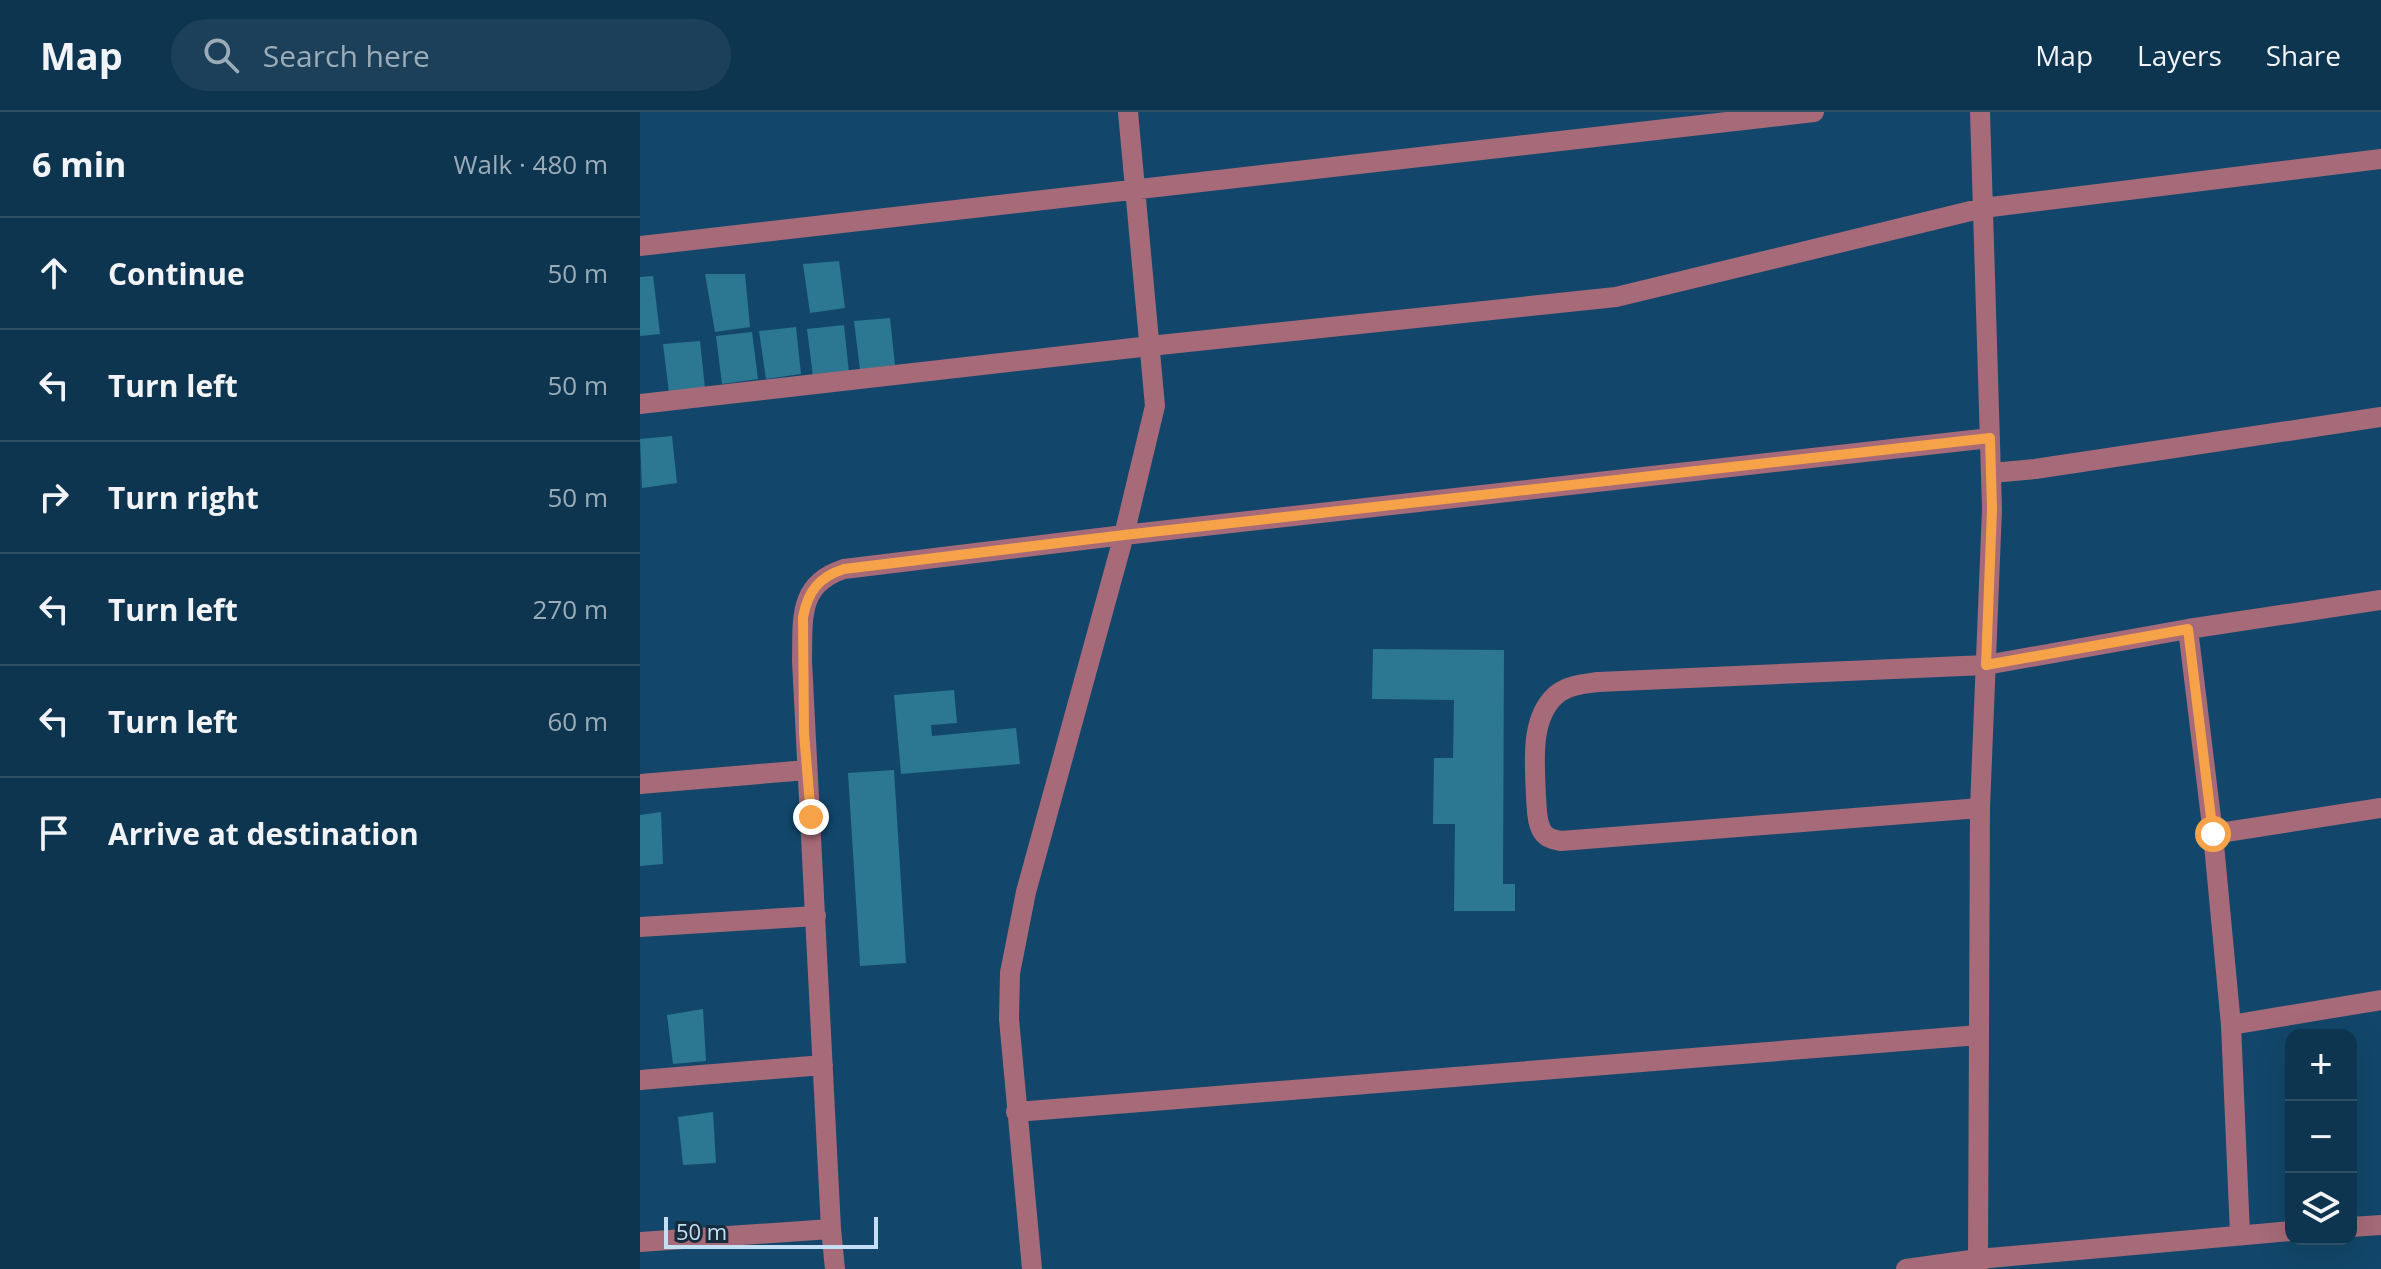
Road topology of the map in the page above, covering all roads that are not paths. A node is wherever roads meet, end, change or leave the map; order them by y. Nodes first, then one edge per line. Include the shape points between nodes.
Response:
1 (1128, 112) edge
2 (1814, 112) edge
3 (1980, 112) edge
4 (2381, 159) edge
5 (1137, 190) junction
6 (1983, 208) junction
7 (640, 246) edge
8 (1150, 346) junction
9 (640, 404) edge
10 (2381, 417) edge
11 (1990, 438) junction
12 (1992, 473) junction
13 (1124, 535) junction
14 (2381, 600) edge
15 (2188, 629) junction
16 (1986, 665) junction
17 (807, 770) junction
18 (640, 784) edge
19 (1980, 808) junction
20 (2381, 808) edge
21 (2213, 834) junction
22 (816, 916) junction
23 (640, 927) edge
24 (2381, 1000) edge
25 (2231, 1025) junction
26 (1979, 1035) junction
27 (823, 1065) junction
28 (640, 1080) edge
29 (1016, 1112) junction
30 (2381, 1225) edge
31 (2357, 1227) edge
32 (831, 1229) junction
33 (2285, 1231) edge
34 (2240, 1234) junction
35 (640, 1242) edge
36 (1978, 1264) edge
37 (835, 1269) edge
38 (1032, 1269) edge
39 (1906, 1269) edge

1 - 5 street
2 - 5 street
3 - 6 street
4 - 6 street
5 - 7 street
5 - 8 street
6 - 8 street via 1616,297
6 - 11 street
8 - 9 street
8 - 13 street via 1155,406
10 - 12 street
11 - 12 street
11 - 13 street
12 - 16 street
13 - 17 street via 829,574 806,599 803,617
13 - 29 street via 1026,892 1010,973
14 - 15 street
15 - 16 street
15 - 21 street
16 - 19 street
16 - 19 street via 1571,686 1544,712 1534,760 1537,818 1548,838 1561,841
17 - 18 street
17 - 22 street
19 - 26 street
20 - 21 street
21 - 25 street
22 - 23 street
22 - 27 street
24 - 25 street
25 - 34 street
26 - 29 street
26 - 36 street
27 - 28 street
27 - 32 street
29 - 38 street
30 - 31 street
32 - 35 street
32 - 37 street
33 - 34 street
34 - 36 street
36 - 39 street

